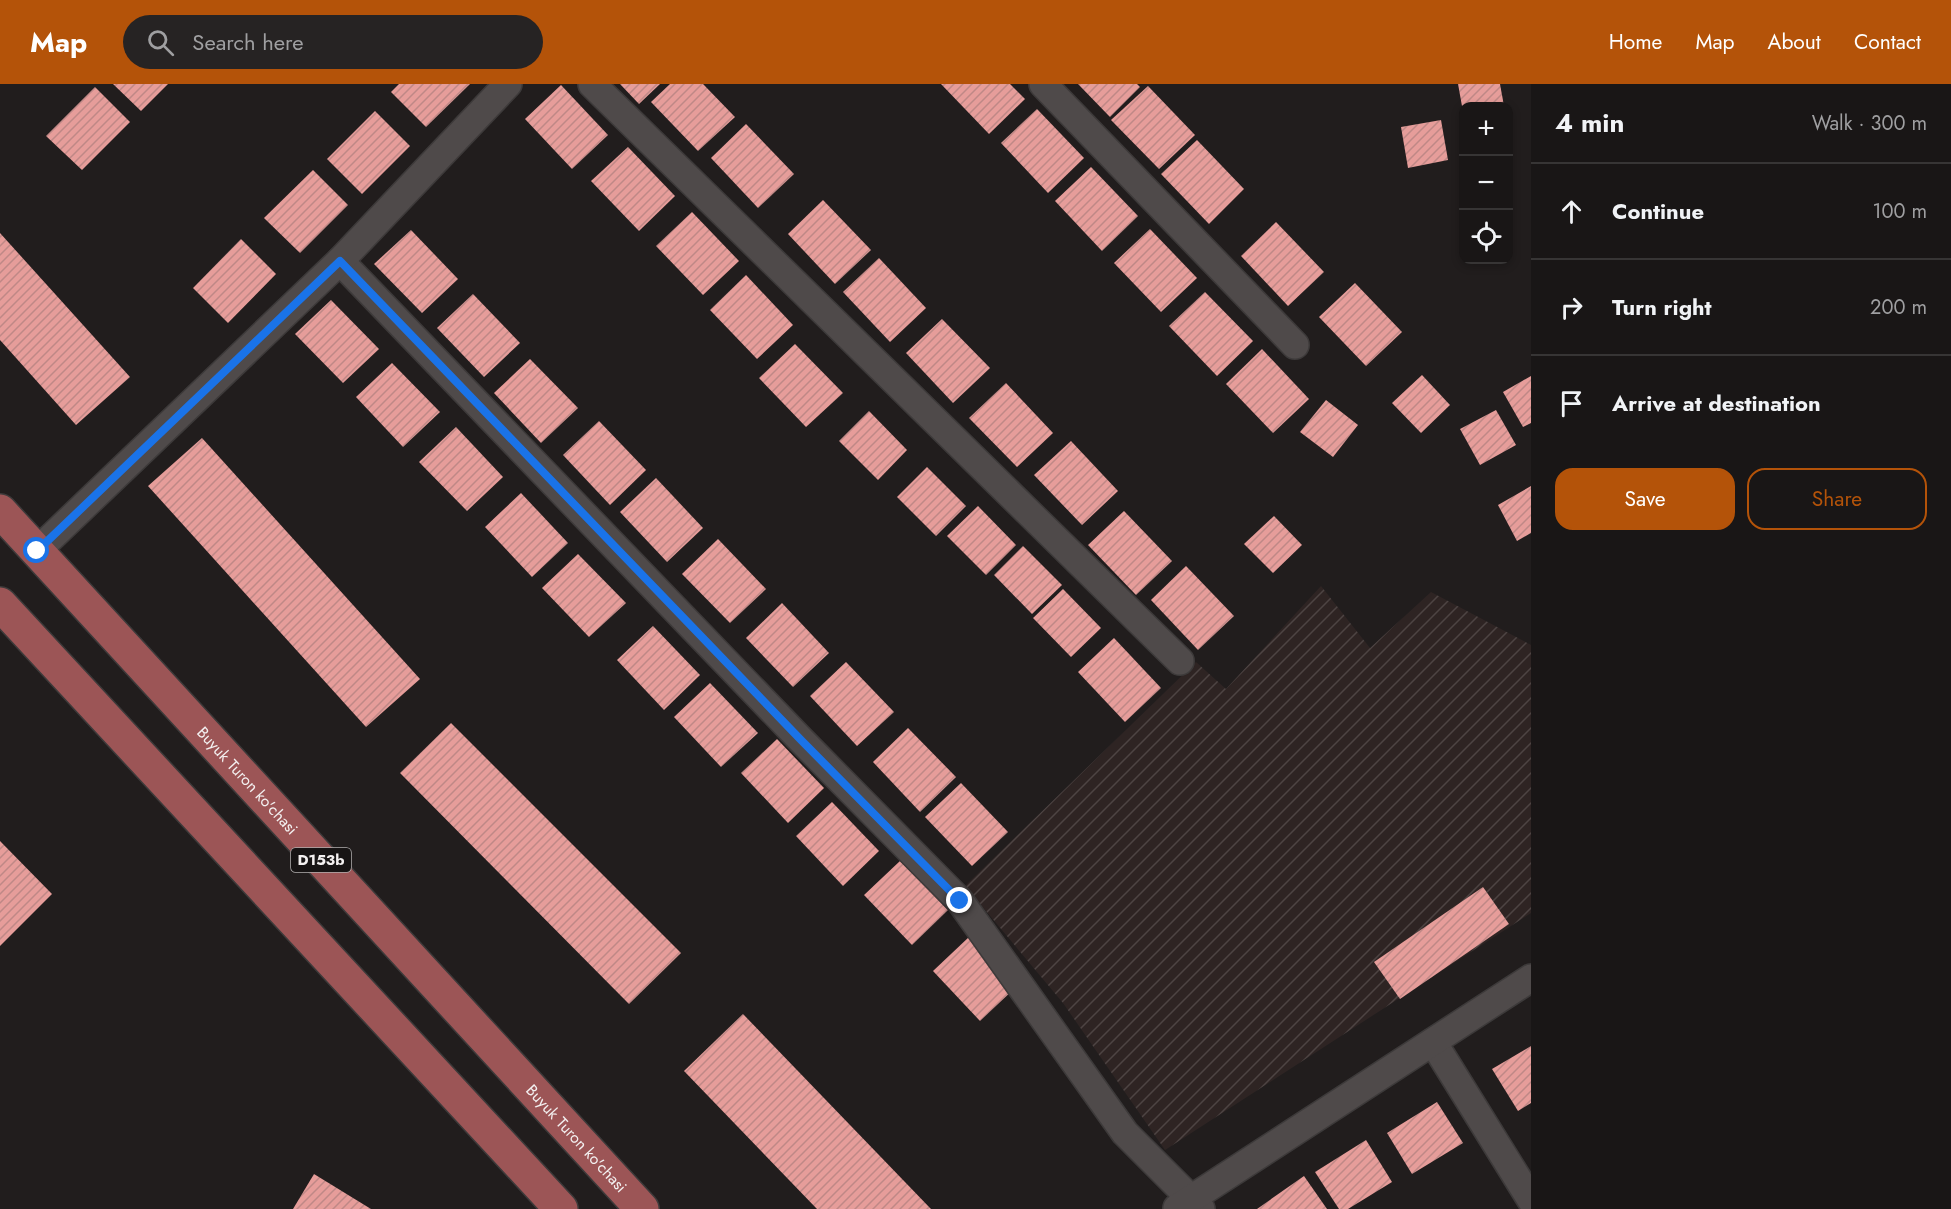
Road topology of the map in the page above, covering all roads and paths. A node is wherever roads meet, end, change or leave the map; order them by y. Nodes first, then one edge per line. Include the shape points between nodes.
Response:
1 (508, 84) edge
2 (592, 84) edge
3 (1043, 84) edge
4 (340, 261) junction
5 (1295, 345) dead end
6 (0, 511) edge
7 (37, 551) junction
8 (0, 604) edge
9 (1180, 661) dead end
10 (1531, 978) edge
11 (1433, 1042) junction
12 (1531, 1200) edge
13 (1189, 1206) edge
14 (561, 1209) edge
15 (642, 1209) edge

1 - 4 street
2 - 9 street
3 - 5 street
4 - 7 street
4 - 13 street via 960,901 1125,1133
6 - 7 main road, Buyuk Turon ko'chasi / D153b
7 - 15 main road, Buyuk Turon ko'chasi / D153b
8 - 14 main road
10 - 11 street
11 - 12 street
11 - 13 street

